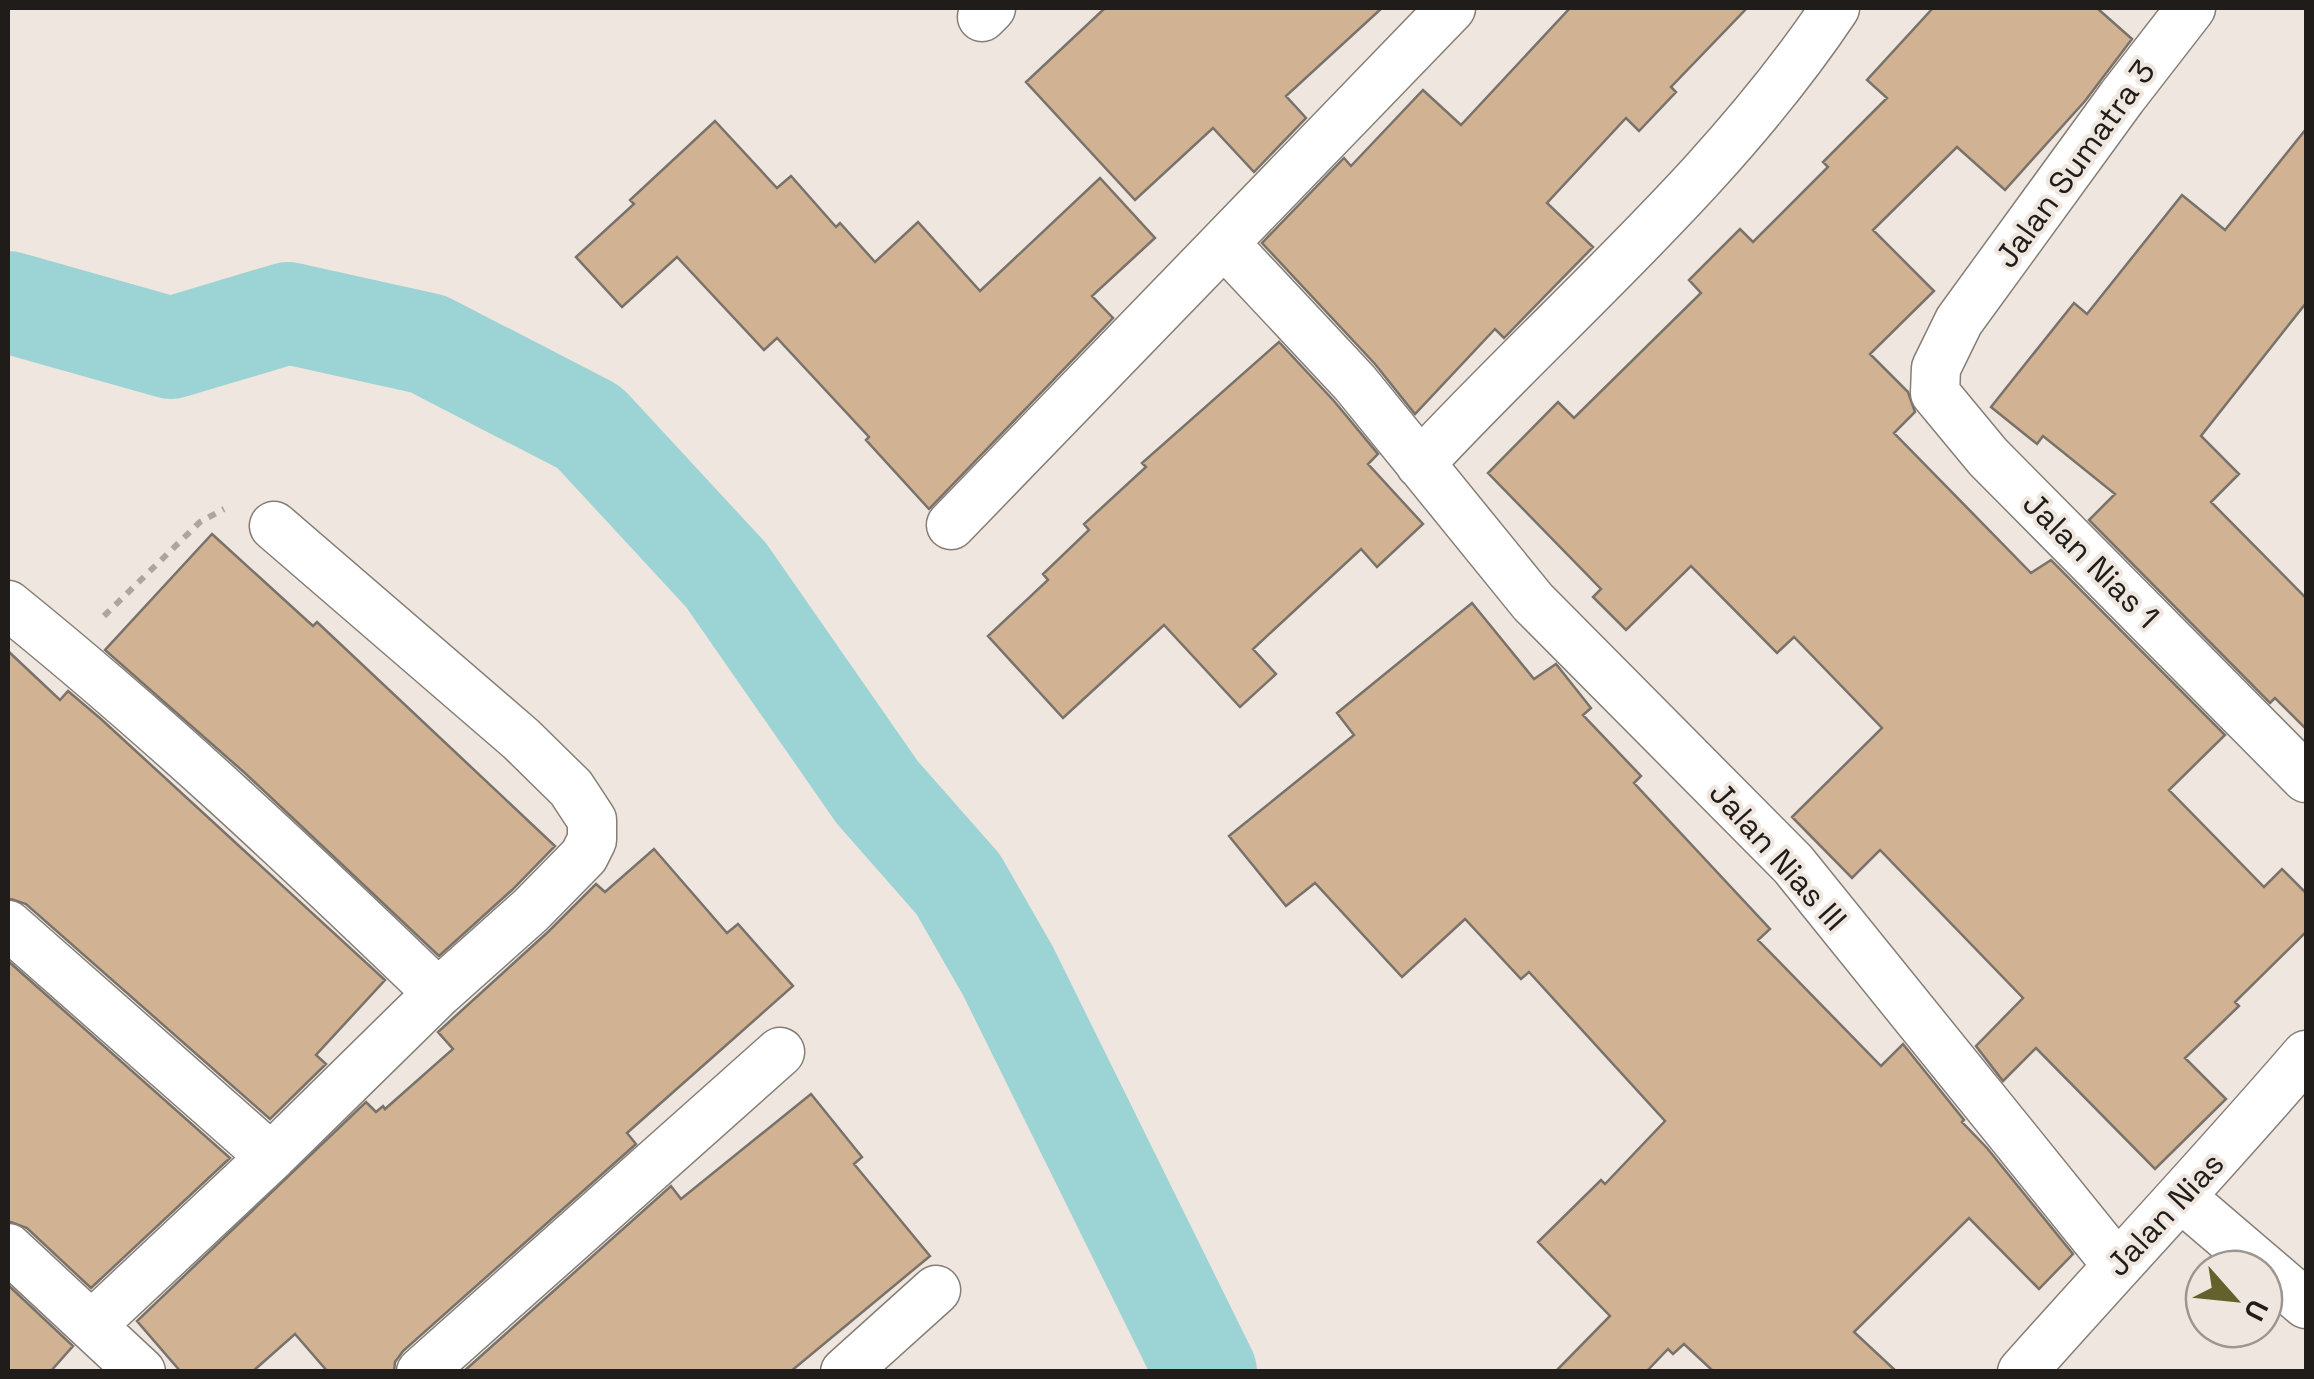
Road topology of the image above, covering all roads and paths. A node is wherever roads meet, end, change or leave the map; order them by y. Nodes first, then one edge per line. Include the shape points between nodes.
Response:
1 (1451, 8) edge
2 (1836, 8) edge
3 (2191, 8) edge
4 (1224, 242) junction
5 (1959, 321) joint
6 (1420, 464) junction
7 (951, 525) dead end
8 (274, 526) joint
9 (8, 604) edge
10 (69, 654) junction
11 (2306, 778) edge
12 (8, 925) edge
13 (438, 993) junction
14 (780, 1052) dead end
15 (2306, 1055) edge
16 (271, 1158) junction
17 (2182, 1198) junction
18 (8, 1248) edge
19 (2117, 1265) junction
20 (936, 1290) dead end
21 (2306, 1304) edge
22 (92, 1324) junction
23 (141, 1372) edge
24 (421, 1372) edge
25 (845, 1372) edge
26 (2022, 1372) edge

1 - 4 street
2 - 6 street via 1679,199
3 - 5 street, Jalan Sumatra 3
4 - 6 street, Jalan Nias III
4 - 7 street
5 - 11 street, Jalan Nias 1 via 1936,368 1935,393 1988,457
6 - 19 street, Jalan Nias III via 1533,602 1793,864
8 - 10 path via 244,510 223,509 200,522
8 - 13 street via 521,739 571,788 592,820 592,840 569,873
9 - 10 street
10 - 13 street via 291,850
12 - 16 street
13 - 16 street
14 - 24 street
15 - 17 street, Jalan Nias
16 - 22 street
17 - 19 street, Jalan Nias
17 - 21 street
18 - 22 street
19 - 26 street, Jalan Nias
20 - 25 street
22 - 23 street

